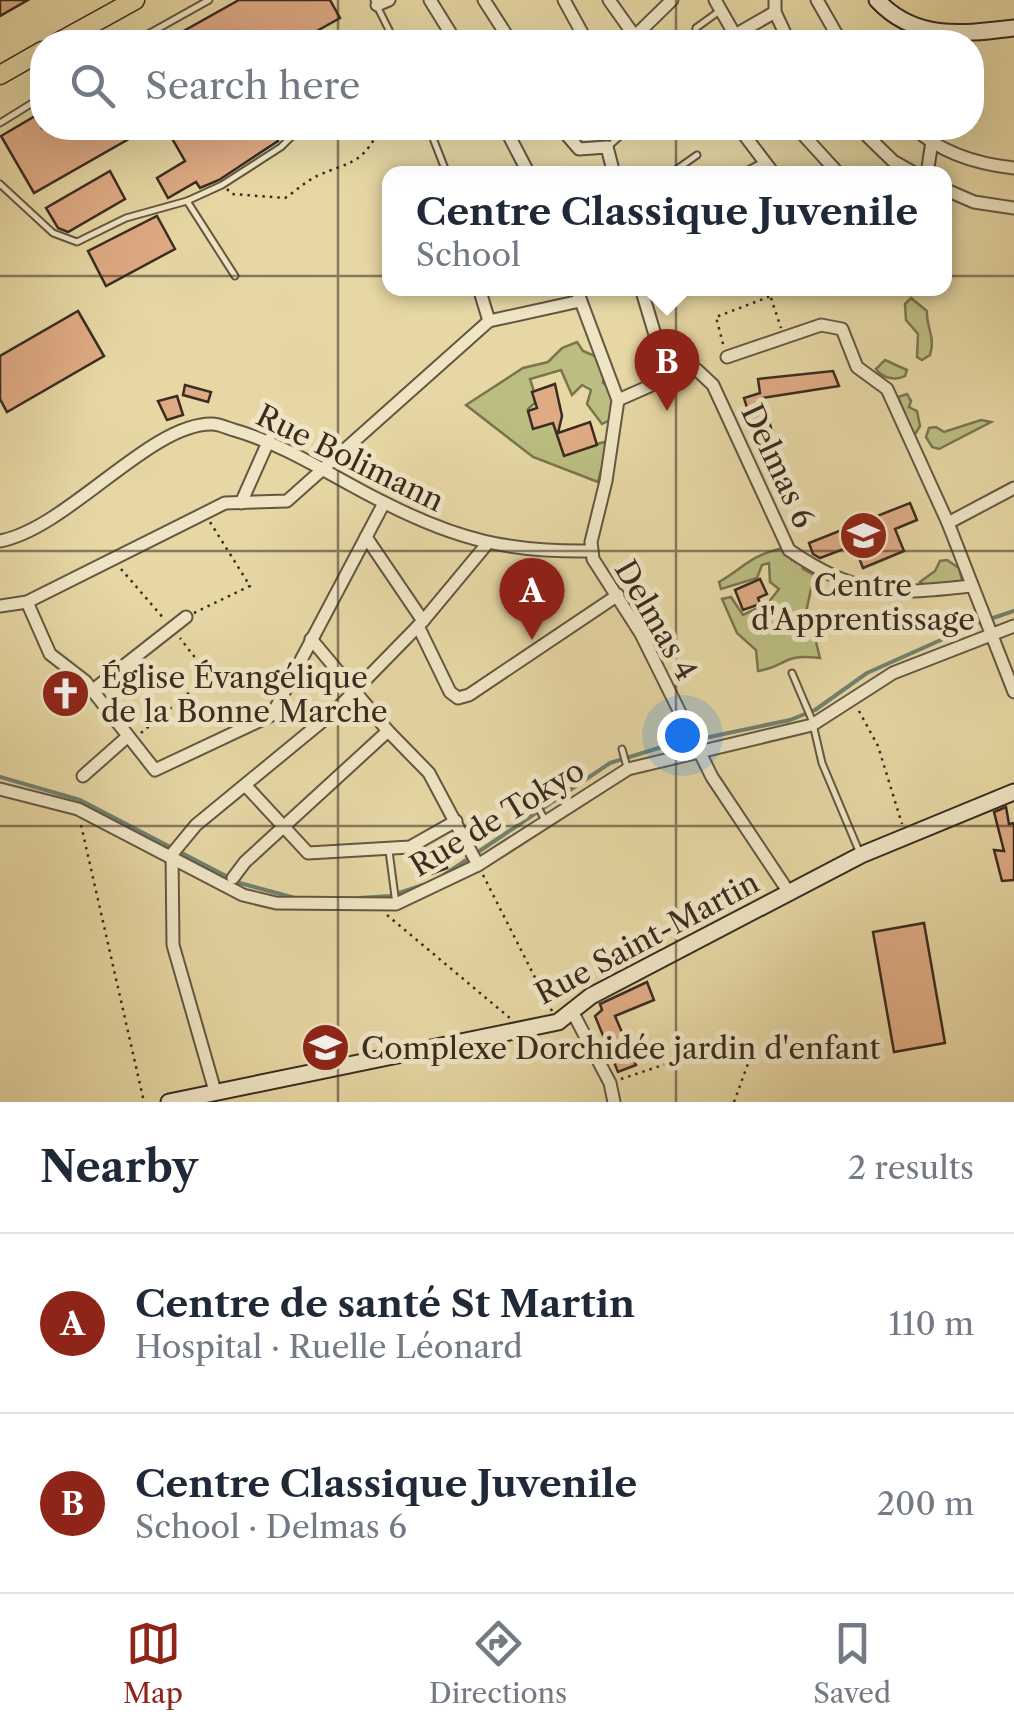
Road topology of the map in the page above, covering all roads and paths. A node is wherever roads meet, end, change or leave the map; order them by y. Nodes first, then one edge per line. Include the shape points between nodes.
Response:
1 (209, 0) edge
2 (430, 0) edge
3 (484, 0) edge
4 (564, 0) edge
5 (610, 0) edge
6 (672, 0) edge
7 (817, 0) edge
8 (877, 0) edge
9 (128, 2) edge
10 (380, 2) edge
11 (718, 5) edge
12 (775, 6) edge
13 (1014, 15) edge
14 (1008, 28) edge
15 (80, 30) edge
16 (155, 30) edge
17 (390, 30) edge
18 (449, 30) edge
19 (503, 30) edge
20 (580, 30) edge
21 (626, 30) edge
22 (642, 30) edge
23 (696, 30) edge
24 (732, 30) edge
25 (747, 30) edge
26 (784, 30) edge
27 (834, 30) edge
28 (922, 30) edge
29 (30, 59) edge
30 (0, 75) edge
31 (30, 105) edge
32 (0, 123) edge
33 (289, 140) edge
34 (374, 140) edge
35 (434, 140) edge
36 (510, 140) edge
37 (571, 140) edge
38 (615, 140) edge
39 (748, 140) edge
40 (808, 140) edge
41 (871, 140) edge
42 (928, 140) edge
43 (932, 140) edge
44 (931, 143) junction
45 (607, 147) junction
46 (697, 155) dead end
47 (766, 161) junction
48 (444, 166) edge
49 (520, 166) edge
50 (612, 166) edge
51 (681, 166) edge
52 (756, 166) edge
53 (769, 166) edge
54 (832, 166) edge
55 (902, 166) edge
56 (928, 166) edge
57 (1014, 168) edge
58 (0, 184) edge
59 (222, 184) junction
60 (952, 192) edge
61 (188, 201) junction
62 (1014, 208) edge
63 (236, 276) dead end
64 (481, 296) edge
65 (571, 296) edge
66 (579, 296) edge
67 (643, 296) edge
68 (770, 296) joint
69 (489, 321) junction
70 (784, 338) junction
71 (727, 357) joint
72 (668, 378) junction
73 (618, 400) junction
74 (269, 440) junction
75 (323, 470) junction
76 (1014, 488) edge
77 (241, 503) junction
78 (384, 503) junction
79 (204, 512) junction
80 (948, 523) junction
81 (366, 537) junction
82 (0, 541) edge
83 (487, 544) junction
84 (590, 551) junction
85 (114, 561) junction
86 (970, 586) junction
87 (618, 595) junction
88 (27, 602) junction
89 (0, 606) edge
90 (186, 617) joint
91 (421, 624) junction
92 (1014, 626) edge
93 (172, 627) junction
94 (991, 633) junction
95 (312, 639) junction
96 (792, 673) dead end
97 (93, 690) junction
98 (355, 691) junction
99 (1014, 692) edge
100 (854, 700) junction
101 (812, 722) junction
102 (388, 731) junction
103 (129, 739) junction
104 (696, 744) junction
105 (622, 749) dead end
106 (627, 767) junction
107 (83, 776) dead end
108 (246, 786) junction
109 (0, 789) edge
110 (1014, 792) edge
111 (535, 802) dead end
112 (78, 808) junction
113 (544, 818) junction
114 (456, 821) junction
115 (284, 827) junction
116 (906, 837) junction
117 (388, 848) junction
118 (174, 853) junction
119 (861, 855) junction
120 (478, 865) junction
121 (233, 878) dead end
122 (790, 894) junction
123 (396, 904) junction
124 (376, 906) junction
125 (573, 1013) junction
126 (558, 1022) junction
127 (524, 1029) junction
128 (706, 1051) dead end
129 (750, 1061) dead end
130 (610, 1083) junction
131 (215, 1091) junction
132 (144, 1102) edge
133 (169, 1102) edge
134 (614, 1102) edge
135 (734, 1102) edge

1 - 16 lane
2 - 18 street
3 - 19 street
4 - 20 street
5 - 21 street
6 - 22 street
7 - 27 street
8 - 28 street
9 - 15 main road
10 - 17 lane
11 - 23 lane
11 - 24 street
12 - 25 street
12 - 26 street
13 - 14 street
29 - 30 main road
31 - 32 lane
33 - 59 lane
34 - 59 path via 356,161 314,177 285,198 232,194
35 - 48 lane
36 - 49 street
37 - 45 street via 579,149
38 - 45 lane
39 - 47 street
40 - 54 street
41 - 55 street
42 - 44 street
43 - 44 street
44 - 56 street
44 - 57 street via 983,164
45 - 50 street
46 - 51 lane
47 - 52 lane
47 - 53 street
58 - 61 lane via 53,233 77,242 126,218
59 - 61 lane
60 - 62 street
61 - 63 lane
64 - 69 street
65 - 69 street
66 - 73 street, Delmas 4
67 - 72 street
68 - 70 path
68 - 71 path via 716,318
69 - 75 street
70 - 71 street
70 - 80 street via 821,325 842,328 857,367 887,389
72 - 73 street
72 - 86 street, Delmas 6 via 697,370 713,385 790,550 813,566 848,583 904,594
73 - 84 street, Delmas 4
74 - 75 street, Rue Bolimann
74 - 77 street
74 - 82 street, Rue Bolimann via 212,424 184,430 29,532
75 - 77 street via 288,501
75 - 78 street, Rue Bolimann
76 - 80 street
77 - 79 street
78 - 81 street
78 - 83 street, Rue Bolimann
79 - 85 street
79 - 90 path via 250,586
80 - 86 street
81 - 91 street
81 - 95 street
83 - 84 street, Rue Bolimann
83 - 91 street
84 - 87 street, Delmas 4
85 - 88 street
85 - 93 path
86 - 94 street
87 - 91 street via 458,698
87 - 104 street, Delmas 4
88 - 89 street
88 - 97 street via 50,654
90 - 93 street
91 - 98 street
92 - 94 street, Rue de Tokyo
93 - 97 street
93 - 103 path via 209,676
94 - 99 street
94 - 100 street, Rue de Tokyo via 892,673
95 - 98 street
95 - 103 street via 272,716 156,770
96 - 101 lane
97 - 103 street
98 - 102 street
98 - 108 street
100 - 101 street, Rue de Tokyo
100 - 116 path via 878,746
101 - 104 street, Rue de Tokyo
101 - 119 lane
102 - 114 street via 429,773
102 - 115 street
103 - 107 street
104 - 106 street, Rue de Tokyo
104 - 122 street, Delmas 4
105 - 106 lane
106 - 113 street, Rue de Tokyo
108 - 115 street
108 - 118 street via 196,825
109 - 112 street, Rue de Tokyo
110 - 116 street, Rue Saint-Martin
111 - 113 lane
112 - 118 street, Rue de Tokyo
112 - 132 path
113 - 120 street, Rue de Tokyo
114 - 117 street via 410,848
114 - 120 street
115 - 117 street via 308,853
115 - 121 street
116 - 119 street, Rue Saint-Martin
117 - 123 lane
118 - 124 street, Rue de Tokyo via 243,895 276,904
118 - 131 street via 173,945
119 - 122 street, Rue Saint-Martin
120 - 123 street, Rue de Tokyo
120 - 126 path
122 - 125 street, Rue Saint-Martin via 591,996
123 - 124 street, Rue de Tokyo
124 - 127 path
125 - 126 street, Rue Saint-Martin
125 - 130 street
126 - 127 street, Rue Saint-Martin
127 - 131 street, Rue Saint-Martin
128 - 130 path
129 - 135 path
130 - 134 street
131 - 133 street, Rue Saint-Martin

